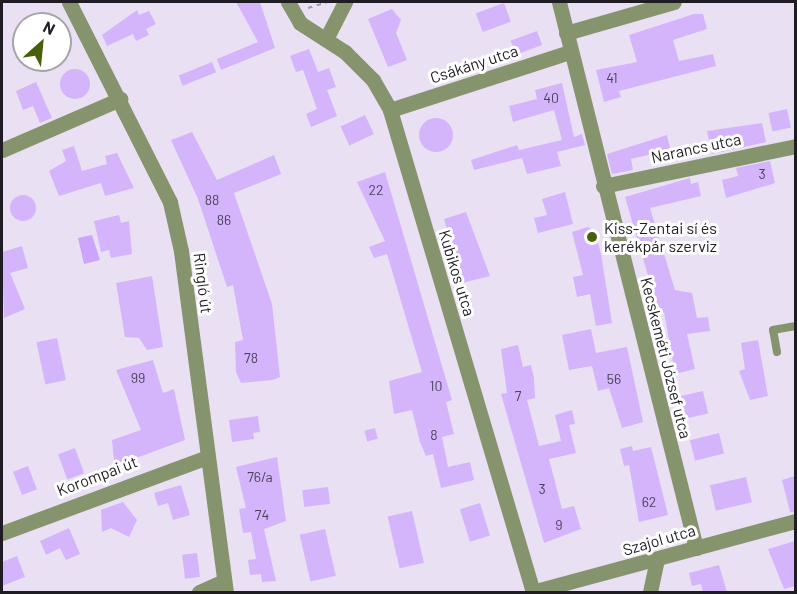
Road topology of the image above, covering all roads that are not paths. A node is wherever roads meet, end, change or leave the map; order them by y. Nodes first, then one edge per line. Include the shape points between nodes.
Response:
1 (69, 2) edge
2 (288, 2) edge
3 (345, 2) edge
4 (559, 2) edge
5 (674, 2) edge
6 (566, 33) junction
7 (326, 39) junction
8 (570, 52) junction
9 (120, 99) junction
10 (390, 110) junction
11 (795, 146) edge
12 (2, 150) edge
13 (603, 186) junction
14 (795, 326) edge
15 (777, 352) dead end
16 (207, 457) junction
17 (795, 521) edge
18 (2, 533) edge
19 (696, 548) junction
20 (657, 560) junction
21 (225, 587) edge
22 (199, 592) edge
23 (533, 592) edge
24 (651, 592) edge

1 - 9 street, Ringló út
2 - 7 street, Kubikos utca via 300,23
3 - 7 street
4 - 6 street, Kecskeméti József utca
5 - 6 street
6 - 8 street, Kecskeméti József utca
7 - 10 street, Kubikos utca via 373,80
8 - 10 street, Csákány utca
8 - 13 street, Kecskeméti József utca
9 - 12 street
9 - 16 street, Ringló út via 170,202
10 - 23 street, Kubikos utca
11 - 13 street, Narancs utca
13 - 19 street, Kecskeméti József utca
14 - 15 lane via 774,330
16 - 18 street, Korompai út
16 - 21 street, Ringló út
17 - 19 street, Szajol utca
19 - 20 street, Szajol utca
20 - 23 street, Szajol utca
20 - 24 street
21 - 22 street

